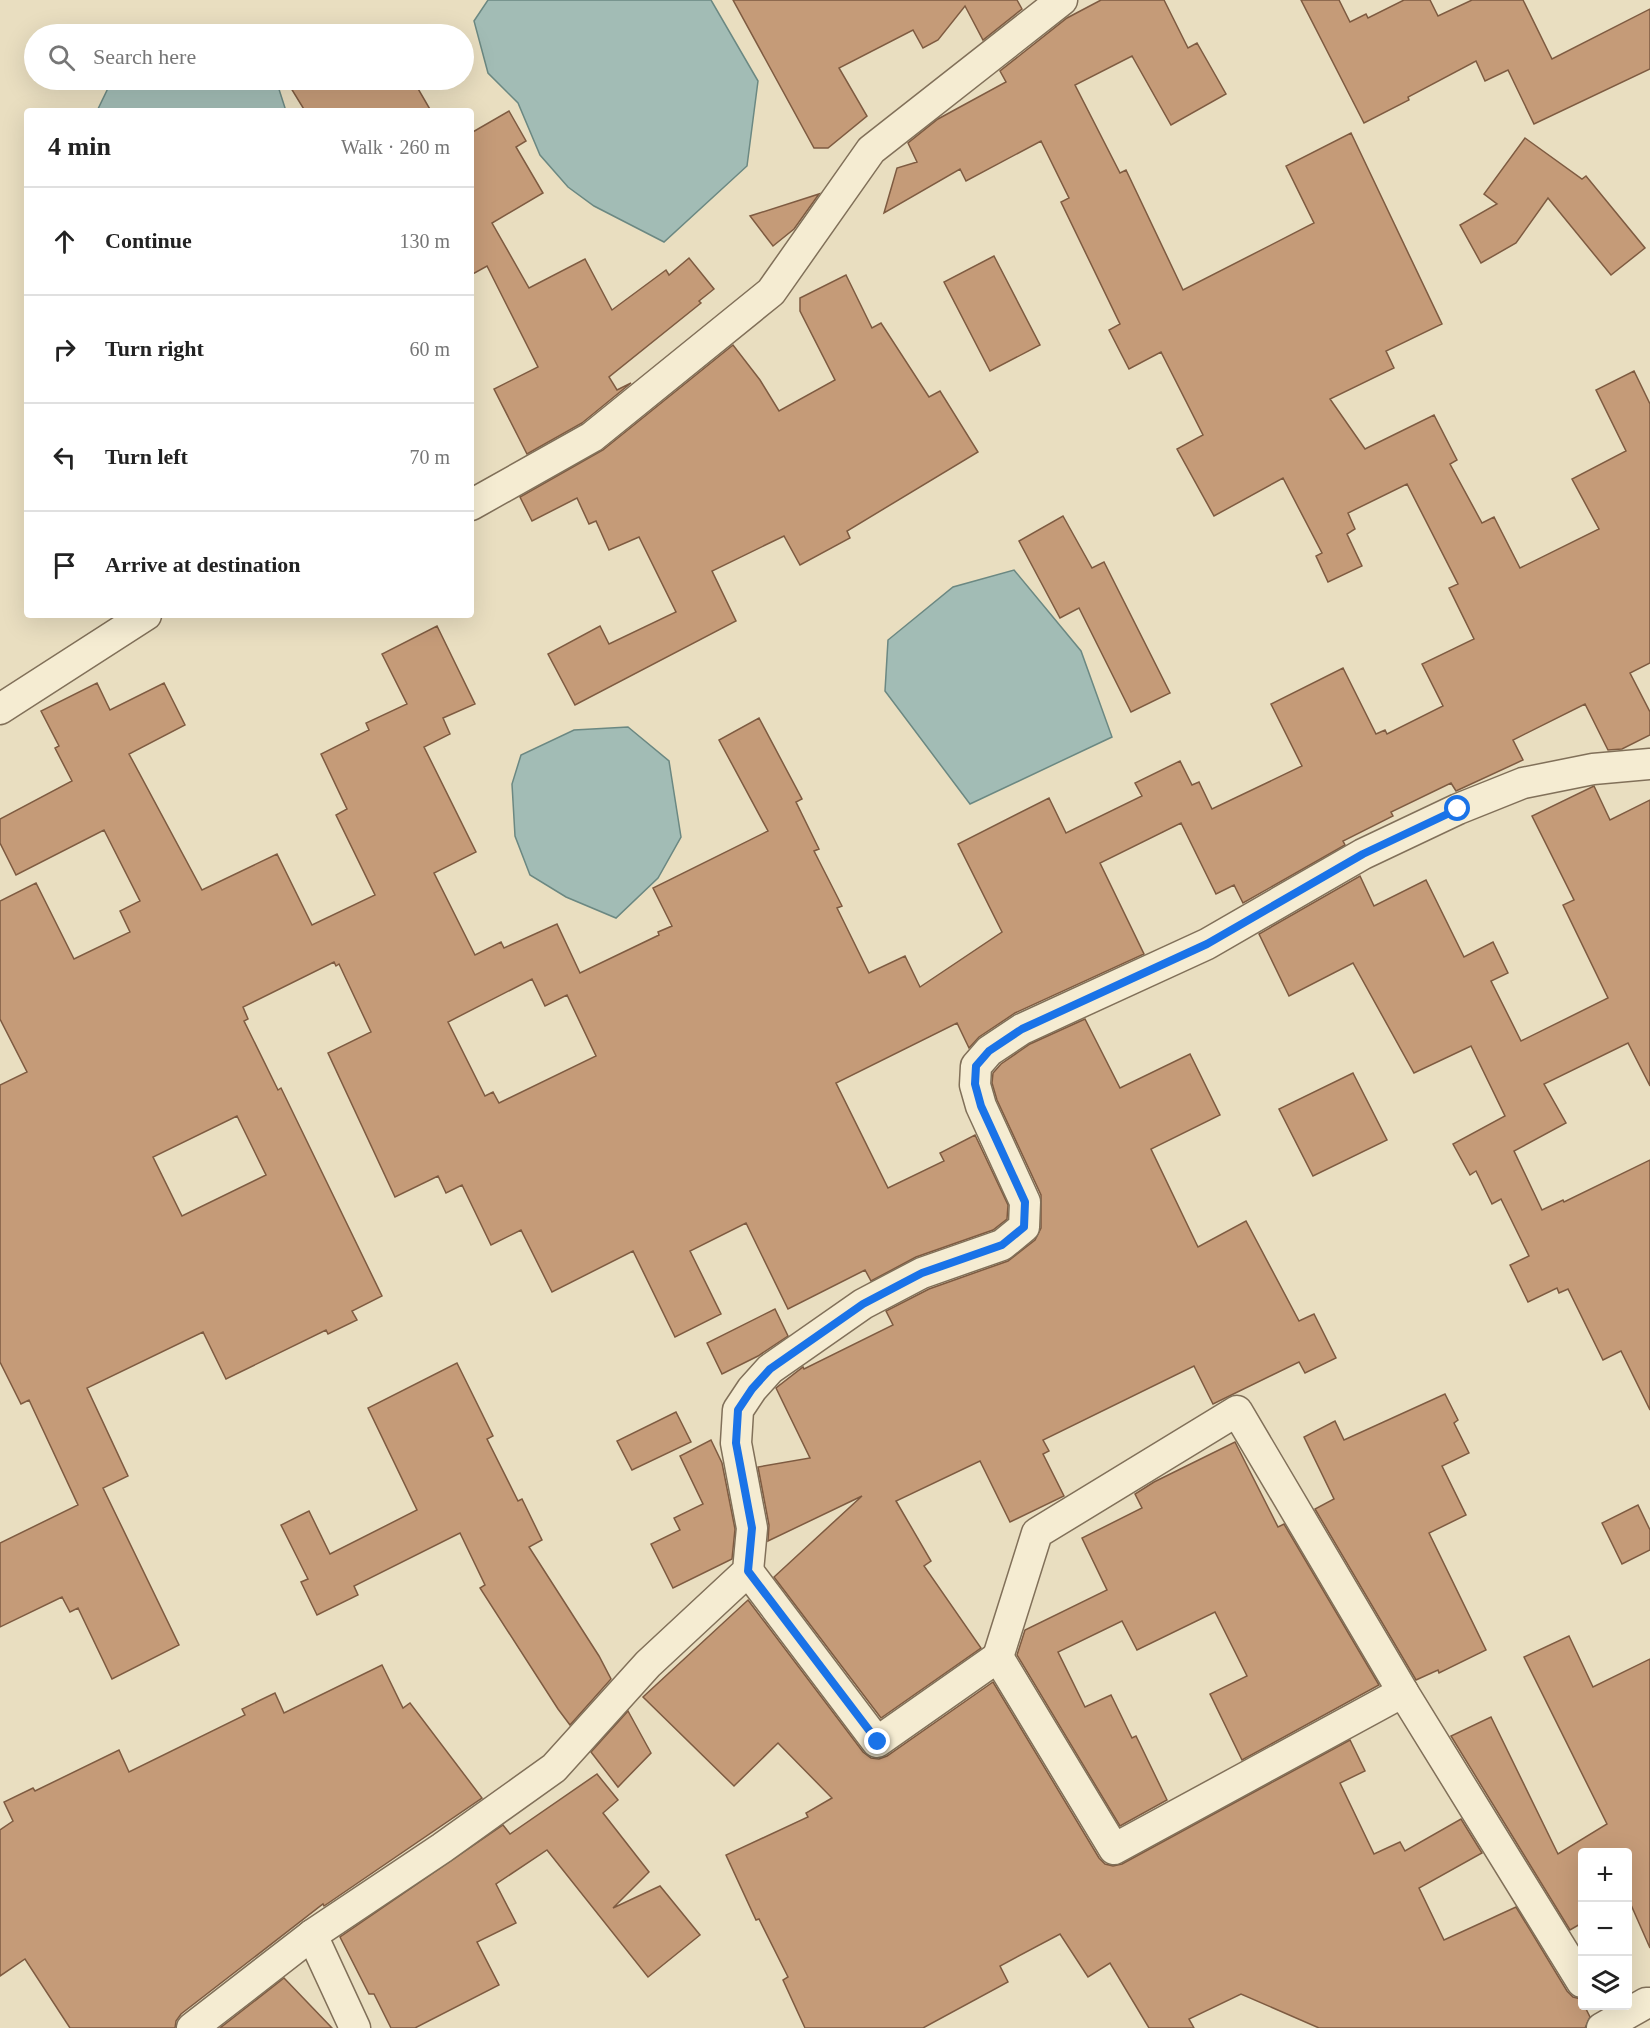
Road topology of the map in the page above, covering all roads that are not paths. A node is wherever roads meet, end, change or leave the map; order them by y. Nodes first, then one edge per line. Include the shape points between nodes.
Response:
1 (1062, 0) edge
2 (474, 502) edge
3 (141, 618) edge
4 (0, 709) edge
5 (1650, 764) edge
6 (748, 1571) junction
7 (998, 1656) junction
8 (1403, 1692) junction
9 (312, 1935) junction
10 (1578, 1976) edge
11 (1650, 2003) edge
12 (1603, 2019) edge
13 (192, 2028) edge
14 (355, 2028) edge

1 - 2 street via 871,150 771,292 592,437
3 - 4 street
5 - 6 street via 1593,769 1523,783 1458,809 1363,854 1207,944 1022,1029 989,1051 976,1066 975,1084 981,1106 1025,1202 1024,1227 1002,1245 922,1273 863,1304 770,1369 752,1389 738,1410 736,1443 752,1528
6 - 7 street via 878,1742
6 - 9 street via 648,1664 554,1768
7 - 8 street via 1114,1849
7 - 8 street via 1037,1533 1237,1412
8 - 10 street
9 - 13 street
9 - 14 street
11 - 12 street

